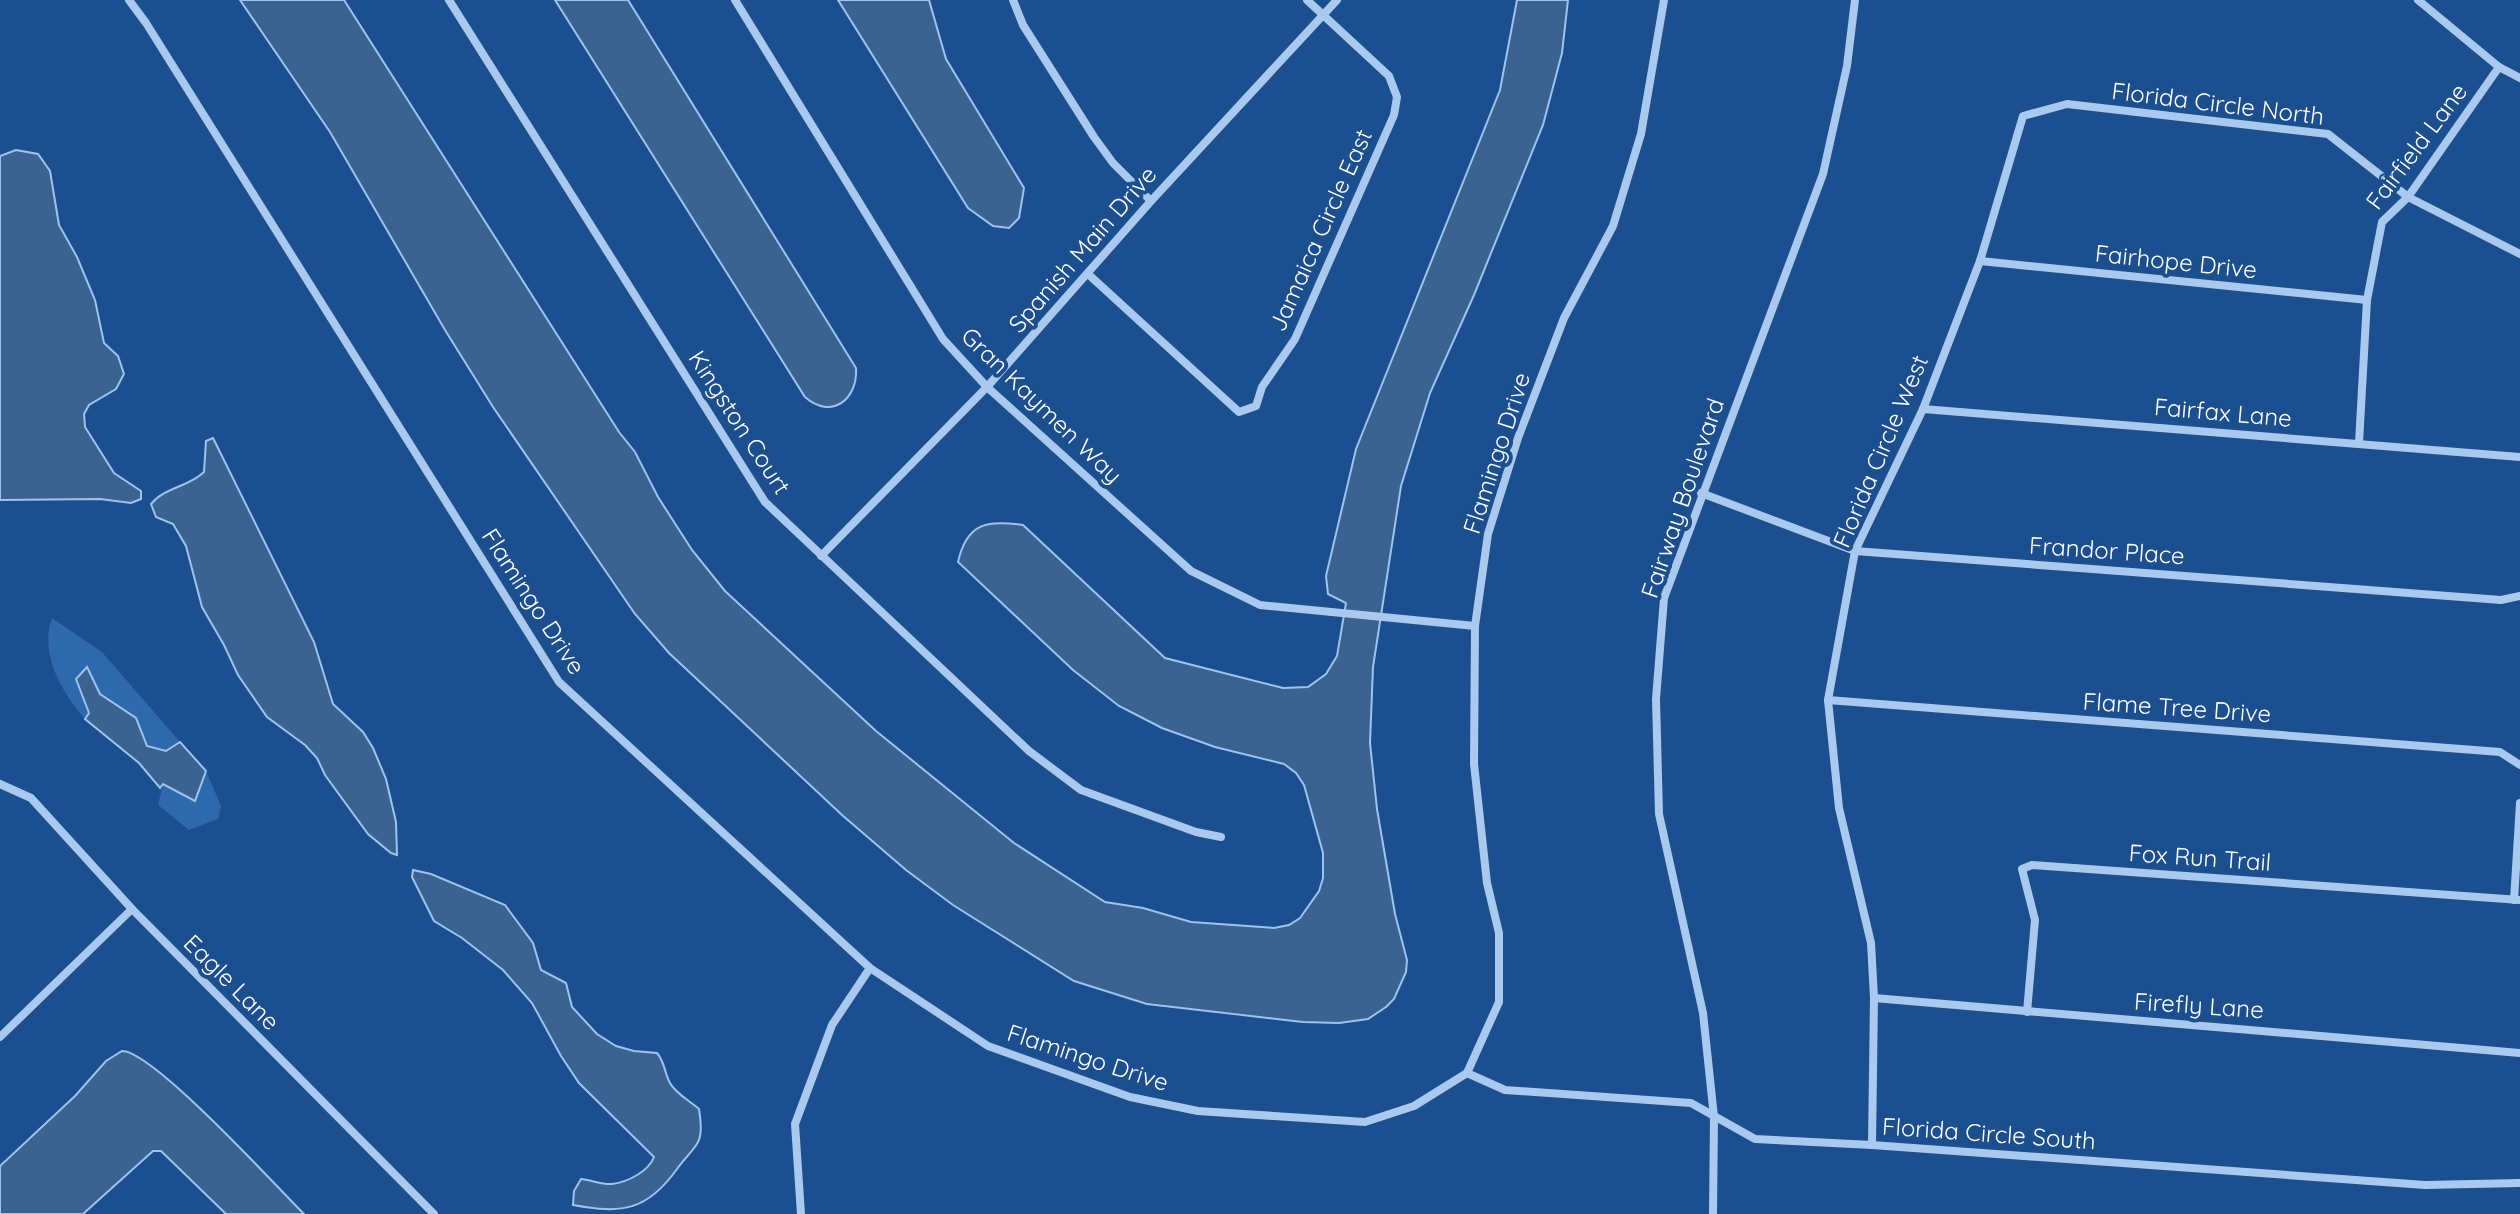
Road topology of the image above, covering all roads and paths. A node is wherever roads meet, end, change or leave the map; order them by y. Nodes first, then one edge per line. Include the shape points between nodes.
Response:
1 (129, 0) edge
2 (449, 0) edge
3 (735, 0) edge
4 (1013, 0) edge
5 (1307, 0) edge
6 (1337, 0) edge
7 (1664, 0) edge
8 (1855, 0) edge
9 (2418, 0) edge
10 (1323, 14) junction
11 (2499, 67) junction
12 (2520, 78) edge
13 (2023, 116) joint
14 (2408, 197) junction
15 (1151, 201) junction
16 (2520, 254) edge
17 (1980, 261) junction
18 (1088, 274) junction
19 (2367, 300) junction
20 (987, 387) junction
21 (1923, 409) junction
22 (2359, 443) junction
23 (2520, 457) edge
24 (1701, 493) junction
25 (1855, 551) junction
26 (821, 556) junction
27 (2520, 596) edge
28 (1475, 626) junction
29 (1828, 700) junction
30 (2520, 765) edge
31 (0, 784) edge
32 (2520, 803) edge
33 (1221, 837) dead end
34 (2517, 900) edge
35 (132, 909) junction
36 (870, 968) junction
37 (1874, 998) junction
38 (2027, 1012) junction
39 (0, 1037) edge
40 (2520, 1053) edge
41 (1467, 1073) junction
42 (1714, 1117) junction
43 (1872, 1145) junction
44 (2520, 1183) edge
45 (434, 1214) edge
46 (801, 1214) edge
47 (1713, 1214) edge

1 - 36 street, Flamingo Drive via 559,682
2 - 26 street, Kingston Court via 765,502
3 - 20 street, Gran Kaymen Way via 943,339
4 - 15 street via 1023,25 1094,137
5 - 10 street
6 - 10 street, Spanish Main Drive
7 - 28 street, Flamingo Drive via 1641,134 1618,211 1564,318 1518,438 1488,534
8 - 24 street, Fairway Boulevard via 1847,66 1823,174
9 - 11 street
10 - 15 street, Spanish Main Drive
10 - 18 street, Jamaica Circle East via 1389,76 1397,97 1394,115 1295,339 1262,387 1256,406 1239,412
11 - 12 street
11 - 14 street, Fairfield Lane
13 - 14 street, Florida Circle North via 2067,104 2328,134
13 - 17 street, Florida Circle West
14 - 16 street, Florida Circle North
14 - 19 street, Fairfield Lane via 2382,222
15 - 18 street, Spanish Main Drive
17 - 19 street, Fairhope Drive
17 - 21 street, Florida Circle West
18 - 20 street, Spanish Main Drive
19 - 22 street, Fairfield Lane
20 - 26 street, Spanish Main Drive
20 - 28 street, Gran Kaymen Way via 1191,571 1260,605
21 - 22 street, Fairfax Lane
21 - 25 street, Florida Circle West
22 - 23 street, Fairfax Lane
24 - 25 street, Frandor Place
24 - 42 street, Fairway Boulevard via 1664,598 1656,699 1659,814 1703,1013
25 - 27 street, Frandor Place via 2501,600
25 - 29 street, Florida Circle West
26 - 33 street, Kingston Court via 1029,751 1081,790
28 - 41 street, Flamingo Drive via 1474,764 1487,883 1499,933 1499,1002
29 - 30 street, Flame Tree Drive via 2500,752
29 - 37 street, Florida Circle West via 1839,808 1871,943
31 - 35 street, Eagle Lane via 31,798
32 - 34 street
34 - 38 street, Fox Run Trail via 2032,865 2022,869 2035,920
35 - 39 street
35 - 45 street, Eagle Lane
36 - 41 street, Flamingo Drive via 988,1046 1130,1097 1198,1111 1365,1122 1414,1106
36 - 46 street via 832,1025 795,1124
37 - 38 street, Firefly Lane
37 - 43 street, Florida Circle West
38 - 40 street, Firefly Lane
41 - 42 street, Florida Circle South via 1505,1090 1691,1103
42 - 43 street, Florida Circle South via 1755,1139
42 - 47 street, Fairway Boulevard
43 - 44 street, Florida Circle South via 2425,1185

